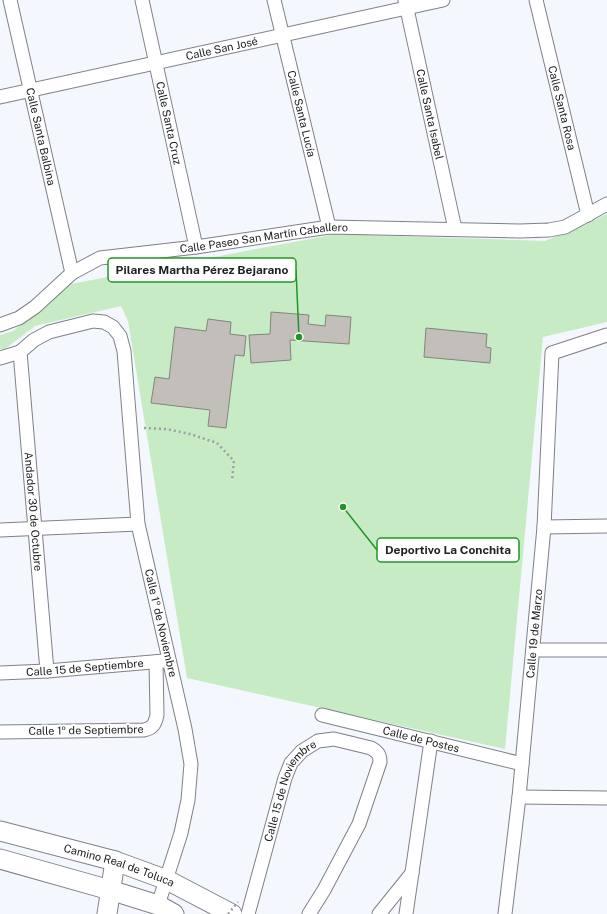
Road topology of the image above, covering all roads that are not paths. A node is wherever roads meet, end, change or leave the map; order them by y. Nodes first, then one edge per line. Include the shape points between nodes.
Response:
1 (10, 0) edge
2 (142, 0) edge
3 (274, 0) edge
4 (443, 0) edge
5 (536, 0) edge
6 (405, 4) edge
7 (282, 36) junction
8 (157, 63) junction
9 (31, 90) junction
10 (0, 97) edge
11 (607, 204) edge
12 (588, 215) junction
13 (329, 227) junction
14 (455, 229) junction
15 (196, 247) junction
16 (72, 273) junction
17 (0, 325) edge
18 (607, 335) edge
19 (20, 352) junction
20 (0, 358) edge
21 (138, 524) junction
22 (607, 526) edge
23 (34, 527) junction
24 (544, 527) junction
25 (0, 530) edge
26 (534, 650) junction
27 (607, 650) edge
28 (170, 661) junction
29 (156, 662) junction
30 (47, 671) junction
31 (0, 673) edge
32 (322, 715) dead end
33 (0, 732) edge
34 (431, 741) junction
35 (522, 764) junction
36 (519, 797) junction
37 (607, 798) edge
38 (0, 831) edge
39 (0, 859) edge
40 (115, 861) junction
41 (412, 873) junction
42 (167, 880) junction
43 (110, 890) junction
44 (235, 908) edge
45 (166, 910) edge
46 (107, 914) edge
47 (248, 914) edge
48 (309, 914) edge
49 (379, 914) edge
50 (406, 914) edge
51 (505, 914) edge

1 - 9 street, Calle Santa Balbina
2 - 8 street, Calle Santa Cruz
3 - 7 street, Calle Santa Lucía
4 - 6 street, Calle San José
5 - 12 street, Calle Santa Rosa
6 - 7 street, Calle San José
6 - 14 street, Calle Santa Isabel
7 - 8 street, Calle San José
7 - 13 street, Calle Santa Lucía
8 - 9 street, Calle San José
8 - 15 street, Calle Santa Cruz
9 - 10 street, Calle San José
9 - 16 street, Calle Santa Balbina
11 - 12 street, Calle Paseo San Martín Caballero
12 - 14 street, Calle Paseo San Martín Caballero via 565,227 549,230
13 - 14 street, Calle Paseo San Martín Caballero
13 - 15 street, Calle Paseo San Martín Caballero
15 - 16 street, Calle Paseo San Martín Caballero via 100,258
16 - 17 street, Calle Paseo San Martín Caballero via 30,311
18 - 24 street, Calle 19 de Marzo via 552,353
19 - 20 street
19 - 21 street, Calle 1º de Noviembre via 34,340 50,332 93,321 104,322 113,327 120,336 124,351
19 - 23 street, Andador 30 de Octubre
21 - 23 street
21 - 28 street, Calle 1º de Noviembre
22 - 24 street
23 - 25 street
23 - 30 street, Andador 30 de Octubre
24 - 26 street, Calle 19 de Marzo
26 - 27 street
26 - 35 street, Calle 19 de Marzo
28 - 29 street, Calle 15 de Septiembre
28 - 42 street, Calle 1º de Noviembre via 191,764 188,800
29 - 30 street, Calle 15 de Septiembre
29 - 33 street, Calle 1º de Septiembre via 157,716 155,724 150,728
30 - 31 street, Calle 15 de Septiembre
32 - 34 street, Calle de Postes
34 - 35 street, Calle de Postes
34 - 41 street
35 - 36 street, Calle 19 de Marzo
36 - 37 street
36 - 51 street, Calle 19 de Marzo
38 - 40 main road, Camino Real de Toluca
39 - 43 main road
40 - 42 main road, Camino Real de Toluca
40 - 43 main road
41 - 49 street
41 - 50 street
42 - 44 main road, Camino Real de Toluca
42 - 45 street, Calle 1º de Noviembre
43 - 45 main road
43 - 46 main road
47 - 48 street, Calle 15 de Noviembre via 284,778 291,763 302,751 318,741 334,739 371,748 380,756 380,762 359,824

